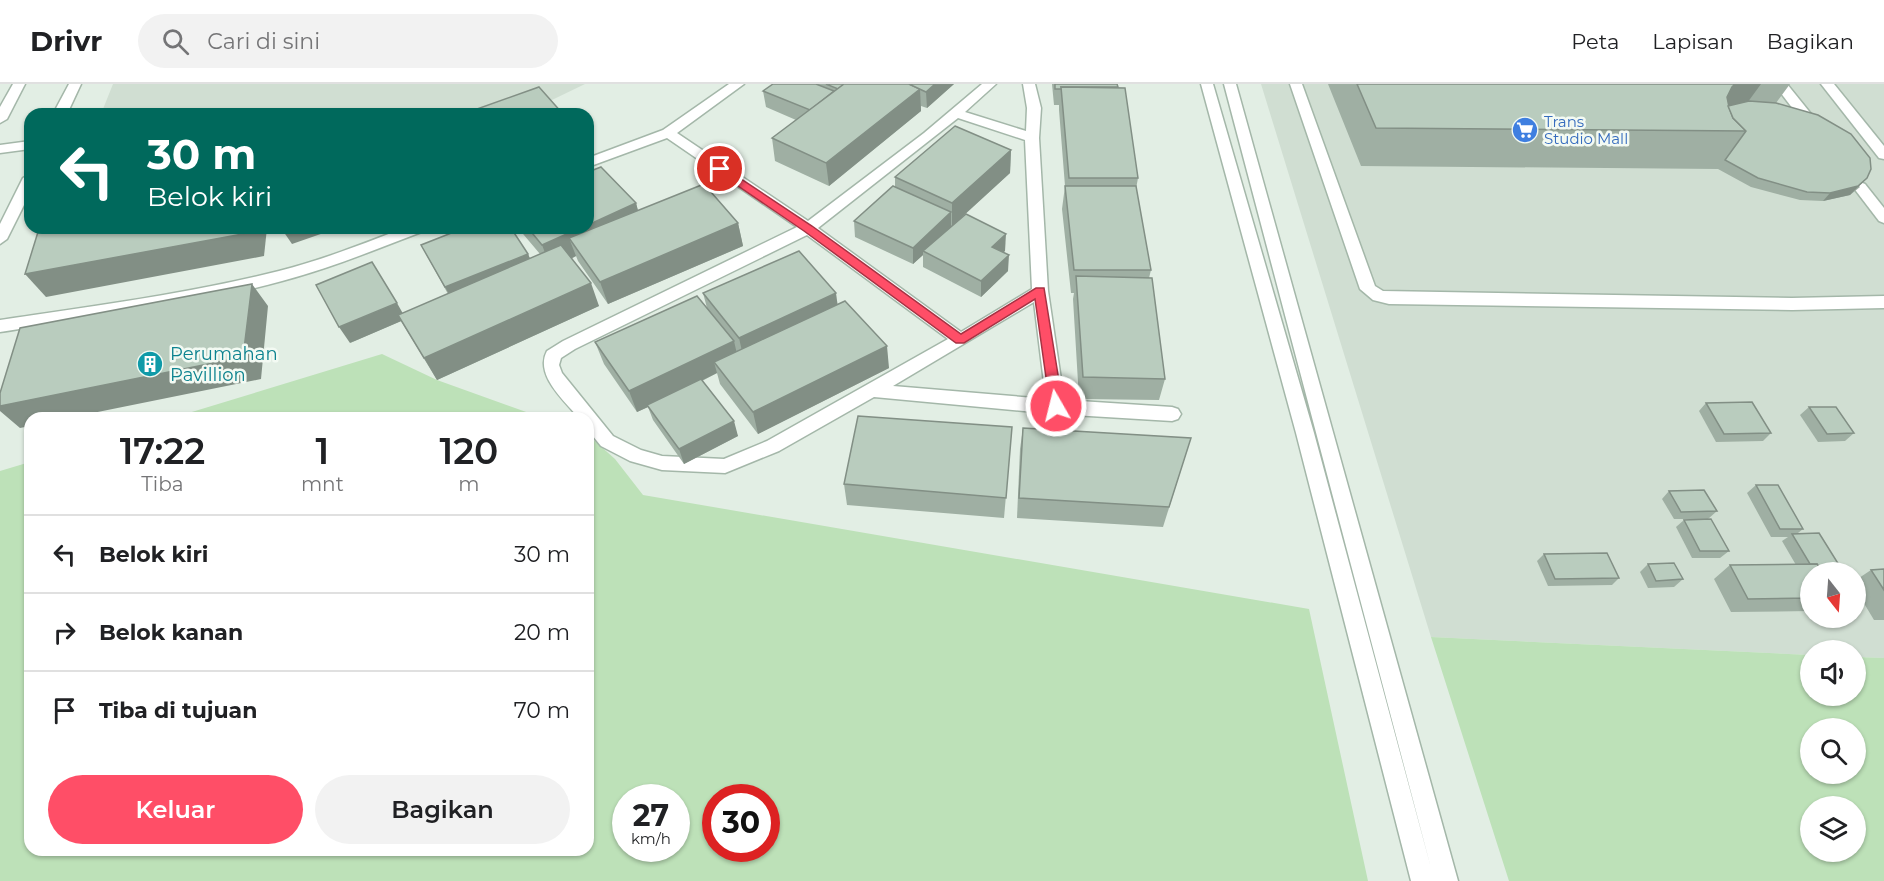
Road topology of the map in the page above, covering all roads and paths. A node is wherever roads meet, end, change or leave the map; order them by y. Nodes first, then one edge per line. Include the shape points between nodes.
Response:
1 (18, 84) edge
2 (75, 84) edge
3 (738, 84) edge
4 (990, 84) edge
5 (1029, 84) edge
6 (1207, 84) edge
7 (1230, 84) edge
8 (1296, 84) edge
9 (1780, 84) edge
10 (1827, 84) edge
11 (63, 108) edge
12 (956, 113) junction
13 (0, 119) edge
14 (1811, 123) edge
15 (668, 133) junction
16 (1032, 138) junction
17 (24, 146) edge
18 (0, 149) edge
19 (1884, 155) edge
20 (594, 161) edge
21 (1860, 186) edge
22 (24, 190) edge
23 (1884, 218) edge
24 (808, 228) junction
25 (403, 234) edge
26 (0, 239) edge
27 (1040, 291) junction
28 (1884, 302) edge
29 (0, 326) edge
30 (960, 340) junction
31 (871, 390) junction
32 (1056, 406) junction
33 (584, 412) edge
34 (1172, 414) dead end
35 (594, 425) edge
36 (1423, 881) edge
37 (1446, 881) edge

1 - 13 street
2 - 11 street
3 - 15 street
4 - 12 street
5 - 16 street via 1034,108
6 - 36 street via 1305,433
7 - 37 street
8 - 28 street via 1368,288 1379,296
9 - 14 street
10 - 19 street
12 - 16 street
12 - 24 street
15 - 20 street
15 - 24 street
16 - 27 street
17 - 18 street
21 - 23 street
22 - 26 street
24 - 30 street
24 - 33 street via 553,355 555,376
25 - 29 street via 322,265 195,296
27 - 30 street
27 - 32 street
30 - 31 street
31 - 32 street
31 - 35 street via 773,446 725,466 662,463 636,456 607,441
32 - 34 street

